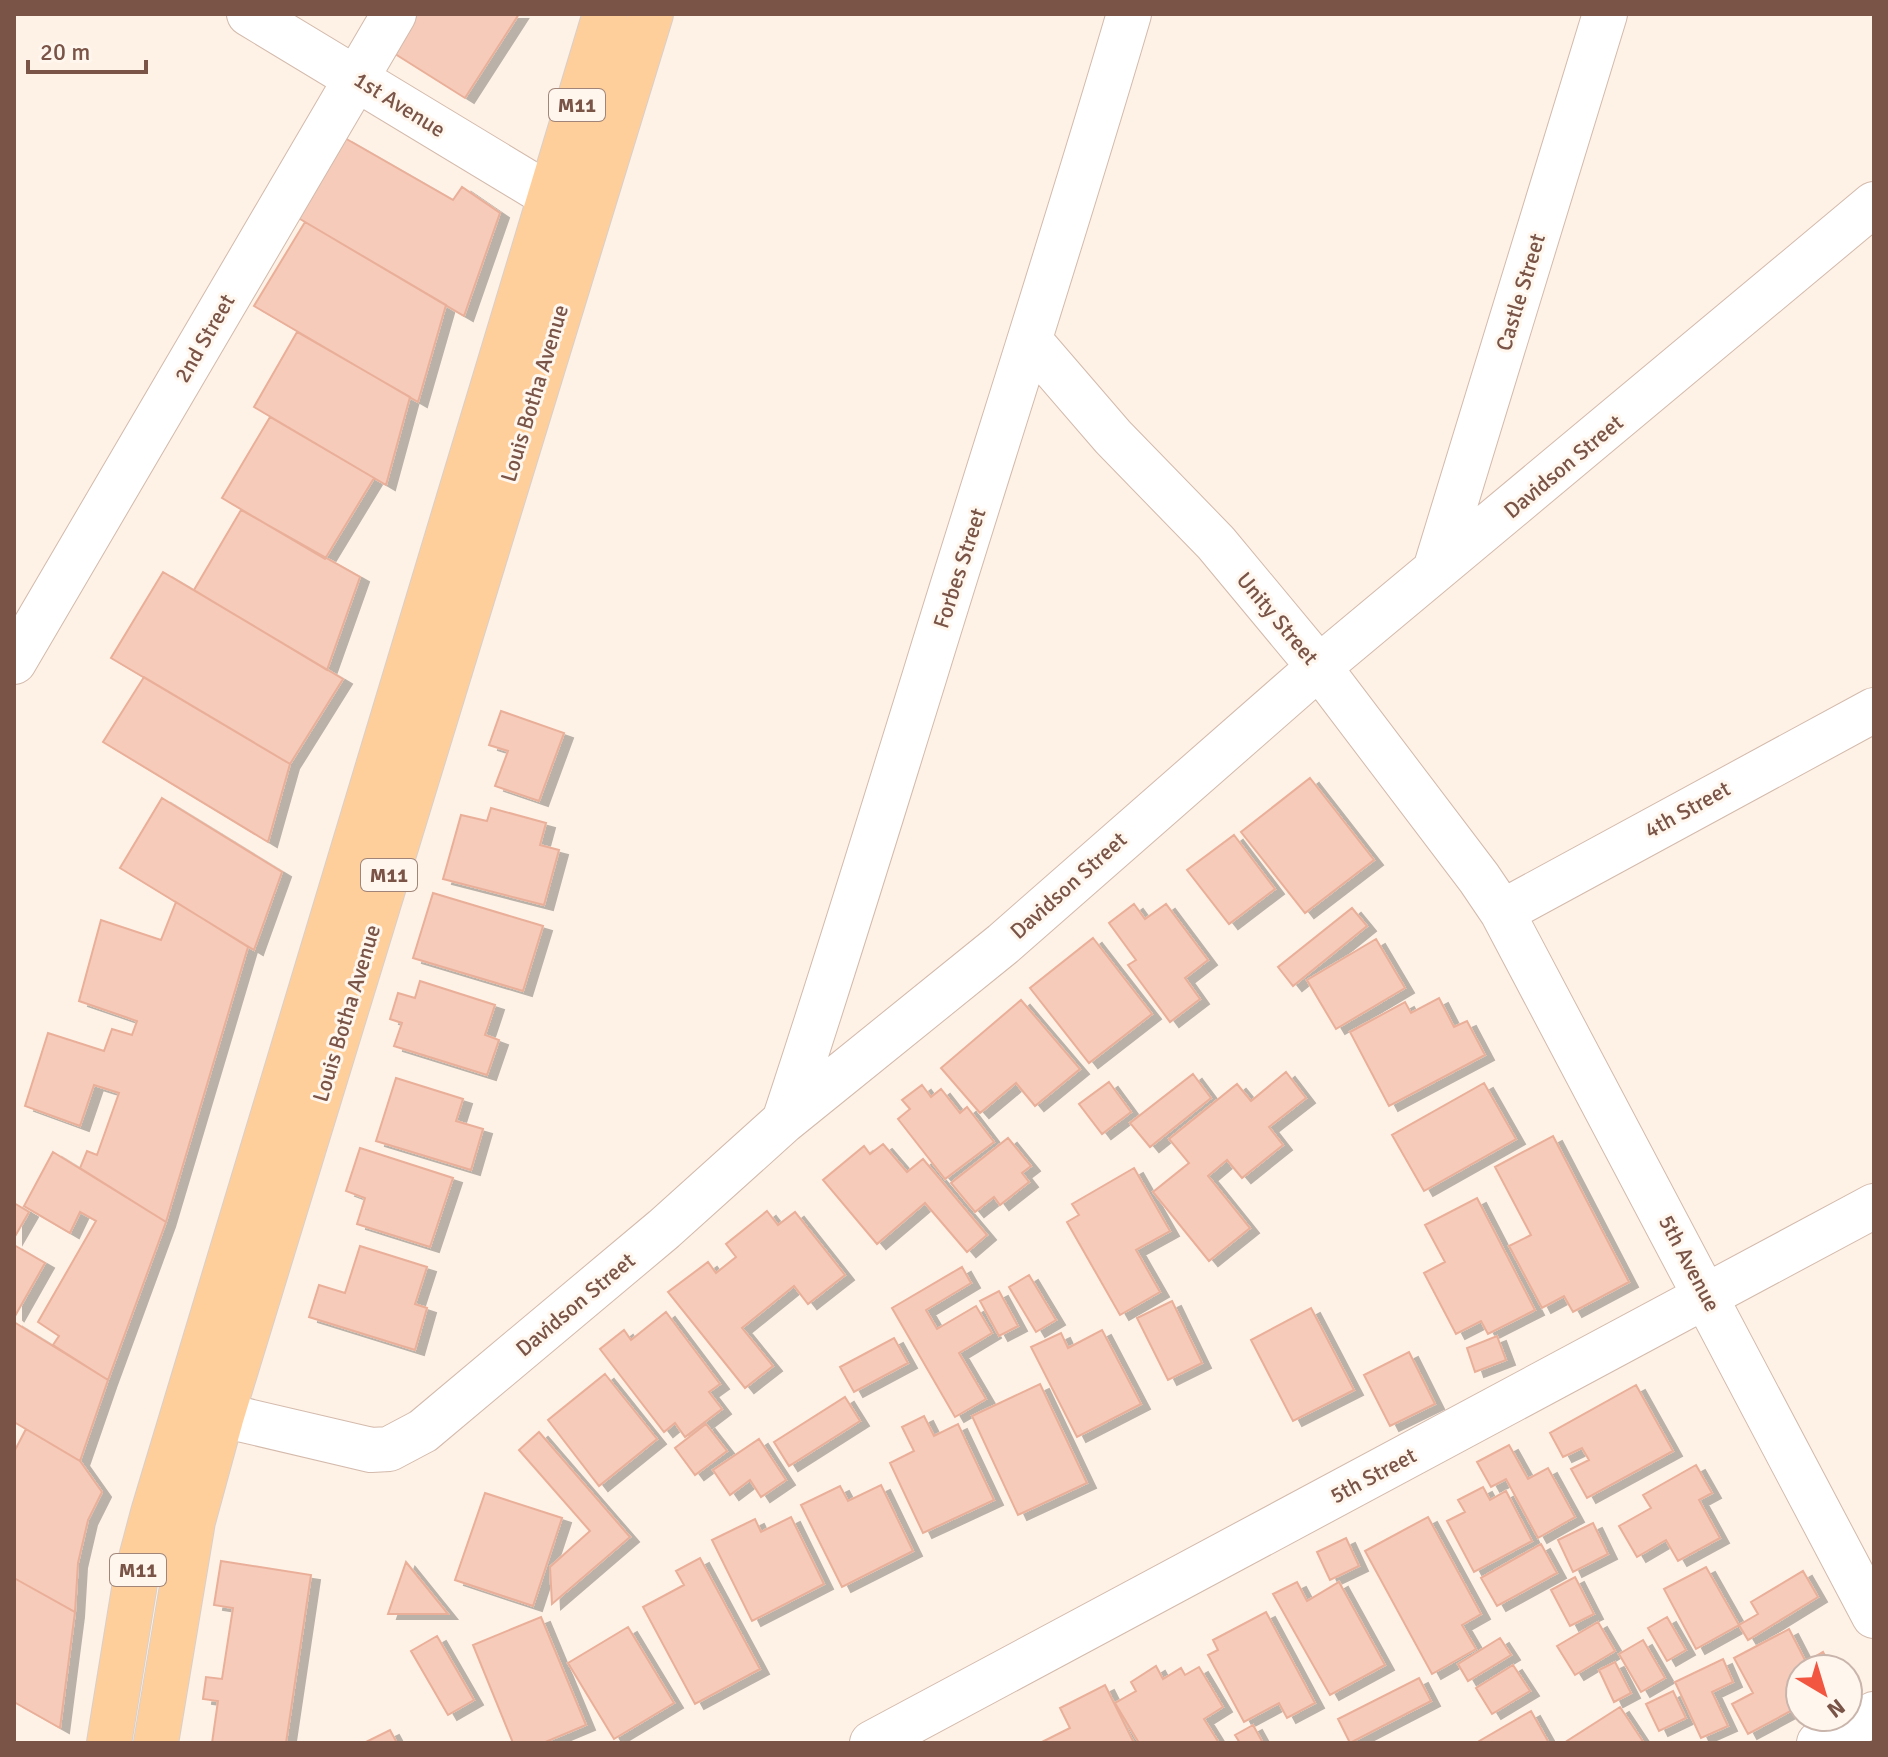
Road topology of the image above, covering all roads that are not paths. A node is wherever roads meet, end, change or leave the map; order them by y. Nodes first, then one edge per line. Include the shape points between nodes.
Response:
1 (249, 14) edge
2 (394, 14) edge
3 (605, 14) edge
4 (651, 14) edge
5 (1129, 14) edge
6 (1605, 14) edge
7 (356, 77) junction
8 (550, 196) junction
9 (1874, 204) edge
10 (1032, 343) junction
11 (1435, 570) junction
12 (14, 662) edge
13 (1319, 667) junction
14 (1874, 710) edge
15 (1502, 912) junction
16 (784, 1121) junction
17 (1874, 1206) edge
18 (1707, 1296) junction
19 (222, 1415) junction
20 (1874, 1616) edge
21 (1874, 1714) edge
22 (109, 1743) edge
23 (156, 1743) edge
24 (872, 1743) edge
25 (1819, 1743) edge

1 - 7 street, 1st Avenue
2 - 7 street, 2nd Street
3 - 8 main road, Louis Botha Avenue / M11
4 - 19 main road, Louis Botha Avenue / M11
5 - 10 street, Forbes Street
6 - 11 street, Castle Street
7 - 8 street, 1st Avenue
7 - 12 street, 2nd Street
8 - 22 main road, Louis Botha Avenue / M11 via 153,1513 136,1577
9 - 11 street, Davidson Street
10 - 13 street, Unity Street via 1113,437 1216,543
10 - 16 street, Forbes Street
11 - 13 street, Davidson Street
13 - 15 street, Unity Street
13 - 16 street, Davidson Street via 1003,944
14 - 15 street, 4th Street
15 - 18 street, 5th Avenue
16 - 19 street, Davidson Street via 490,1377 405,1442 371,1450
17 - 18 street, 5th Street
18 - 20 street, 5th Avenue
18 - 24 street, 5th Street
19 - 23 main road, Louis Botha Avenue / M11 via 193,1521
21 - 25 street

